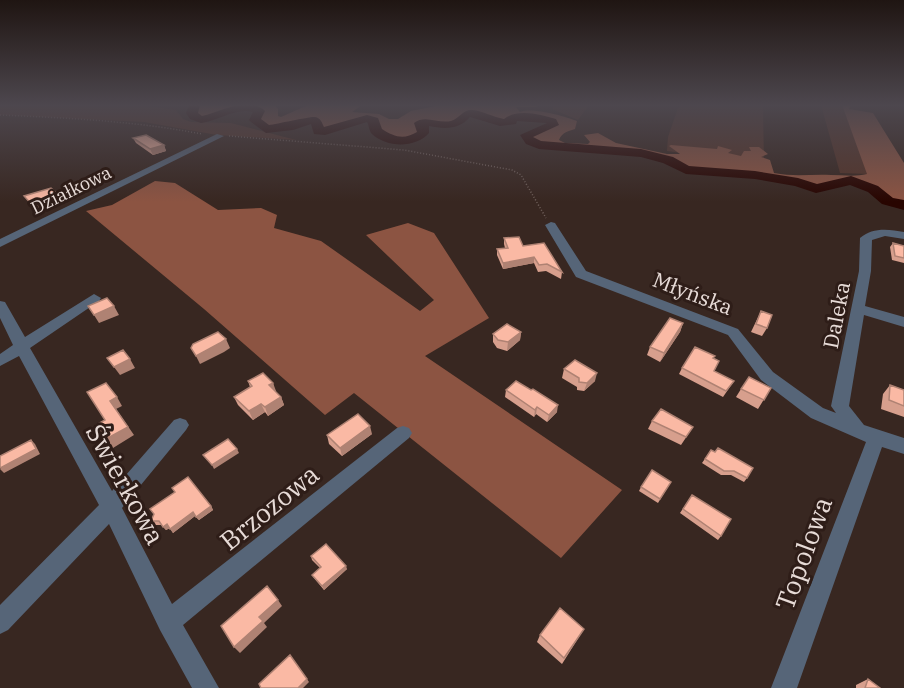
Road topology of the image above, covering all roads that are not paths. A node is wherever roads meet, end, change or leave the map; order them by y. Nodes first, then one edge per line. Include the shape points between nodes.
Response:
1 (218, 137) edge
2 (551, 225) road end
3 (904, 236) edge
4 (0, 243) edge
5 (94, 298) dead end
6 (0, 305) edge
7 (857, 308) junction
8 (904, 322) edge
9 (22, 347) junction
10 (0, 361) edge
11 (180, 425) dead end
12 (403, 433) dead end
13 (868, 434) junction
14 (904, 447) edge
15 (111, 507) junction
16 (0, 622) edge
17 (168, 622) junction
18 (206, 688) edge
19 (784, 688) edge

1 - 4 street, Działkowa
2 - 13 street, Młyńska via 581,274 733,332 755,363 787,393 817,413
3 - 7 street, Daleka via 882,232 866,238 866,271
5 - 9 street
6 - 9 street, Świerkowa
7 - 8 street
7 - 13 street, Daleka via 840,406 847,418
9 - 10 street
9 - 15 street, Świerkowa
11 - 15 street
12 - 17 street, Brzozowa
13 - 14 street, Młyńska
13 - 19 street, Topolowa
15 - 16 street
15 - 17 street, Świerkowa
17 - 18 street, Świerkowa

